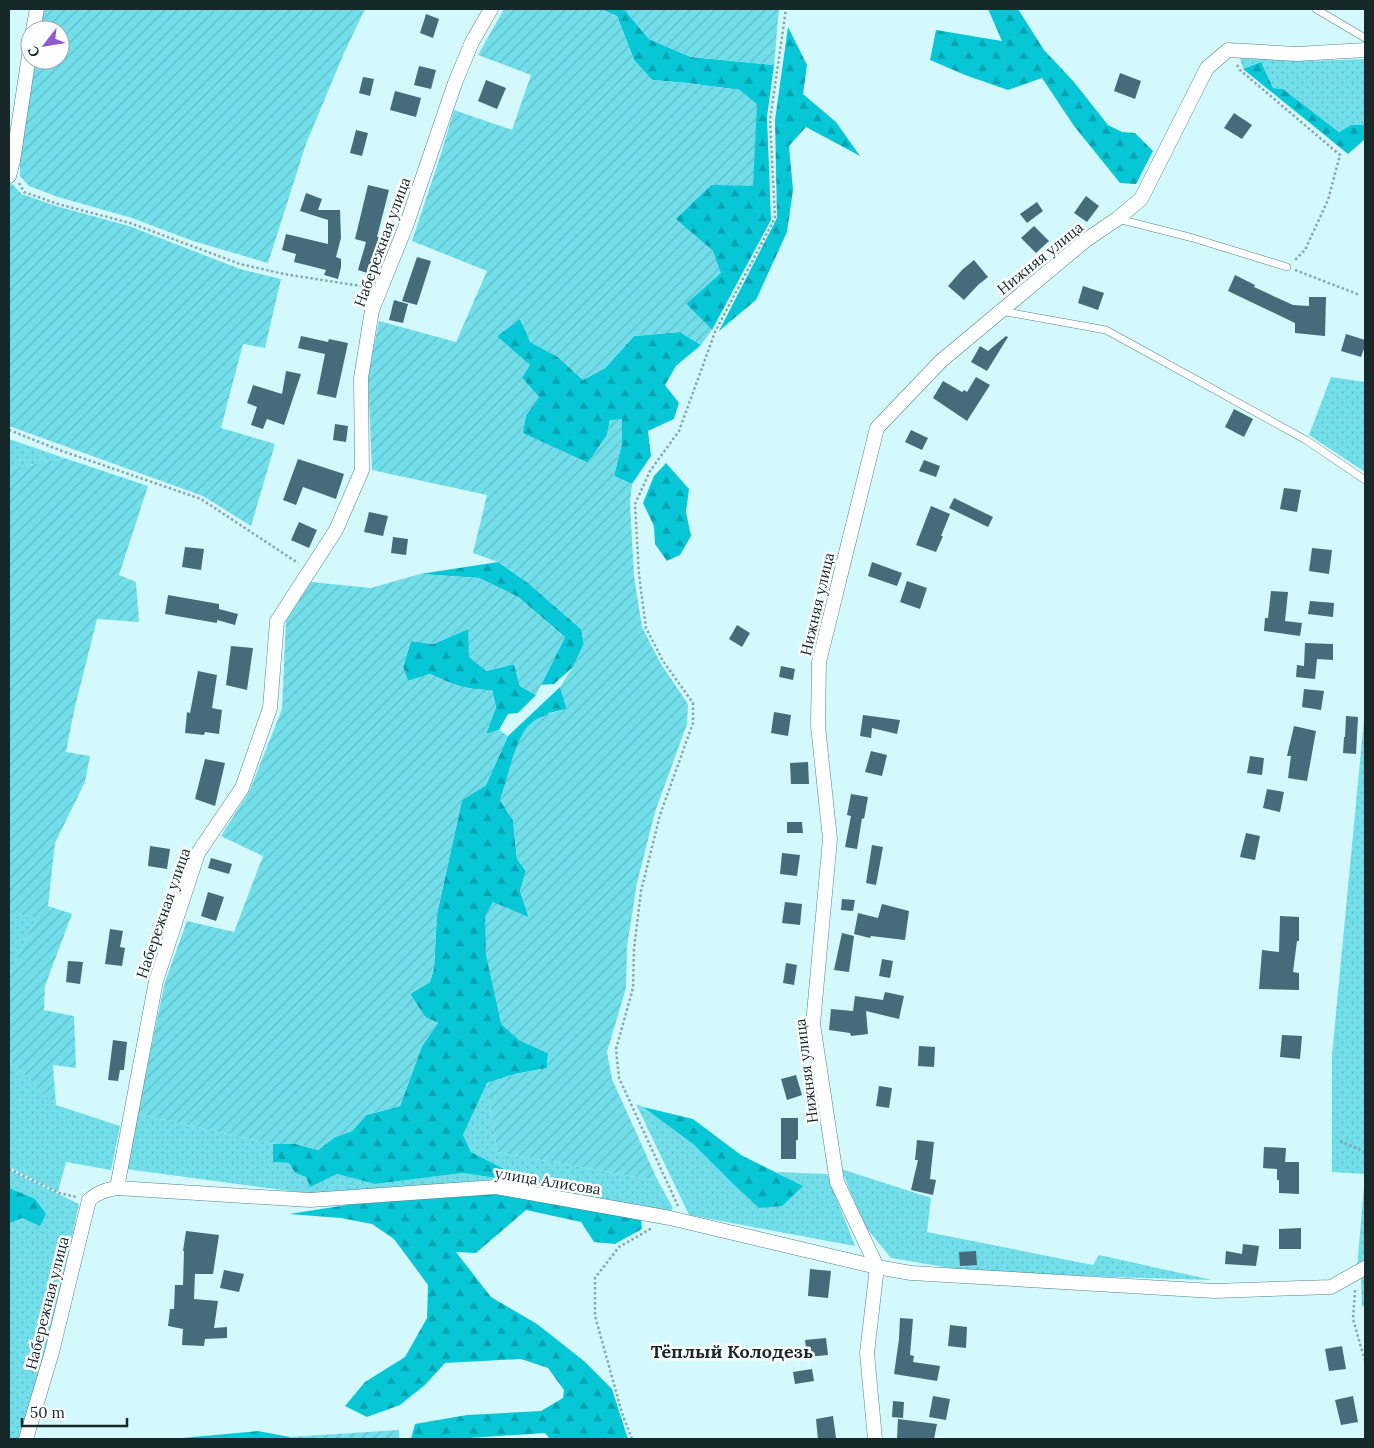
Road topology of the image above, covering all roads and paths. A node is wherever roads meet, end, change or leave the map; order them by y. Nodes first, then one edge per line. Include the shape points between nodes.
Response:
1 (491, 9) edge
2 (786, 9) edge
3 (1316, 9) edge
4 (1365, 38) edge
5 (1228, 50) junction
6 (1365, 50) edge
7 (27, 70) edge
8 (10, 173) edge
9 (1117, 219) junction
10 (1287, 268) junction
11 (381, 289) junction
12 (1360, 295) dead end
13 (1000, 311) junction
14 (9, 430) edge
15 (1365, 480) edge
16 (310, 571) junction
17 (1340, 1141) dead end
18 (1365, 1152) edge
19 (9, 1169) edge
20 (118, 1188) junction
21 (89, 1200) junction
22 (670, 1218) junction
23 (685, 1221) junction
24 (877, 1266) junction
25 (1361, 1271) edge
26 (1365, 1361) edge
27 (26, 1439) edge
28 (632, 1439) edge
29 (874, 1439) edge

1 - 11 street, Набережная улица via 472,42 455,83
2 - 23 path via 770,120 775,218 715,332 679,431 650,471 635,504 646,628 663,661 693,703 693,723 660,815 641,891 634,949 634,988 616,1049 619,1078
3 - 4 lane
5 - 6 street via 1297,54
5 - 9 street, Нижняя улица via 1207,68 1141,199
5 - 10 path via 1240,70 1340,155 1328,200 1304,250
7 - 8 street
8 - 11 path via 24,192 130,223 240,264
9 - 10 lane via 1193,238
9 - 13 street, Нижняя улица via 1086,240
10 - 12 path
11 - 16 street, Набережная улица via 372,310 361,378 362,470 336,530
13 - 15 lane via 1106,330 1306,440
13 - 24 street, Нижняя улица via 941,361 877,428 819,662 818,726 830,839 813,1024 836,1182
14 - 16 path via 201,499
16 - 20 street, Набережная улица via 277,621 270,708 242,788 198,853 156,980
17 - 18 path
19 - 21 path via 59,1193
20 - 21 street via 104,1190
20 - 22 street, улица Алисова via 310,1200 496,1187
21 - 27 street, Набережная улица via 52,1352
22 - 23 street, улица Алисова
22 - 28 path via 619,1247 595,1278 595,1316
23 - 24 street, улица Алисова
24 - 25 street, улица Алисова via 911,1273 1214,1291 1330,1288
24 - 29 street via 867,1353
25 - 26 path via 1353,1319

